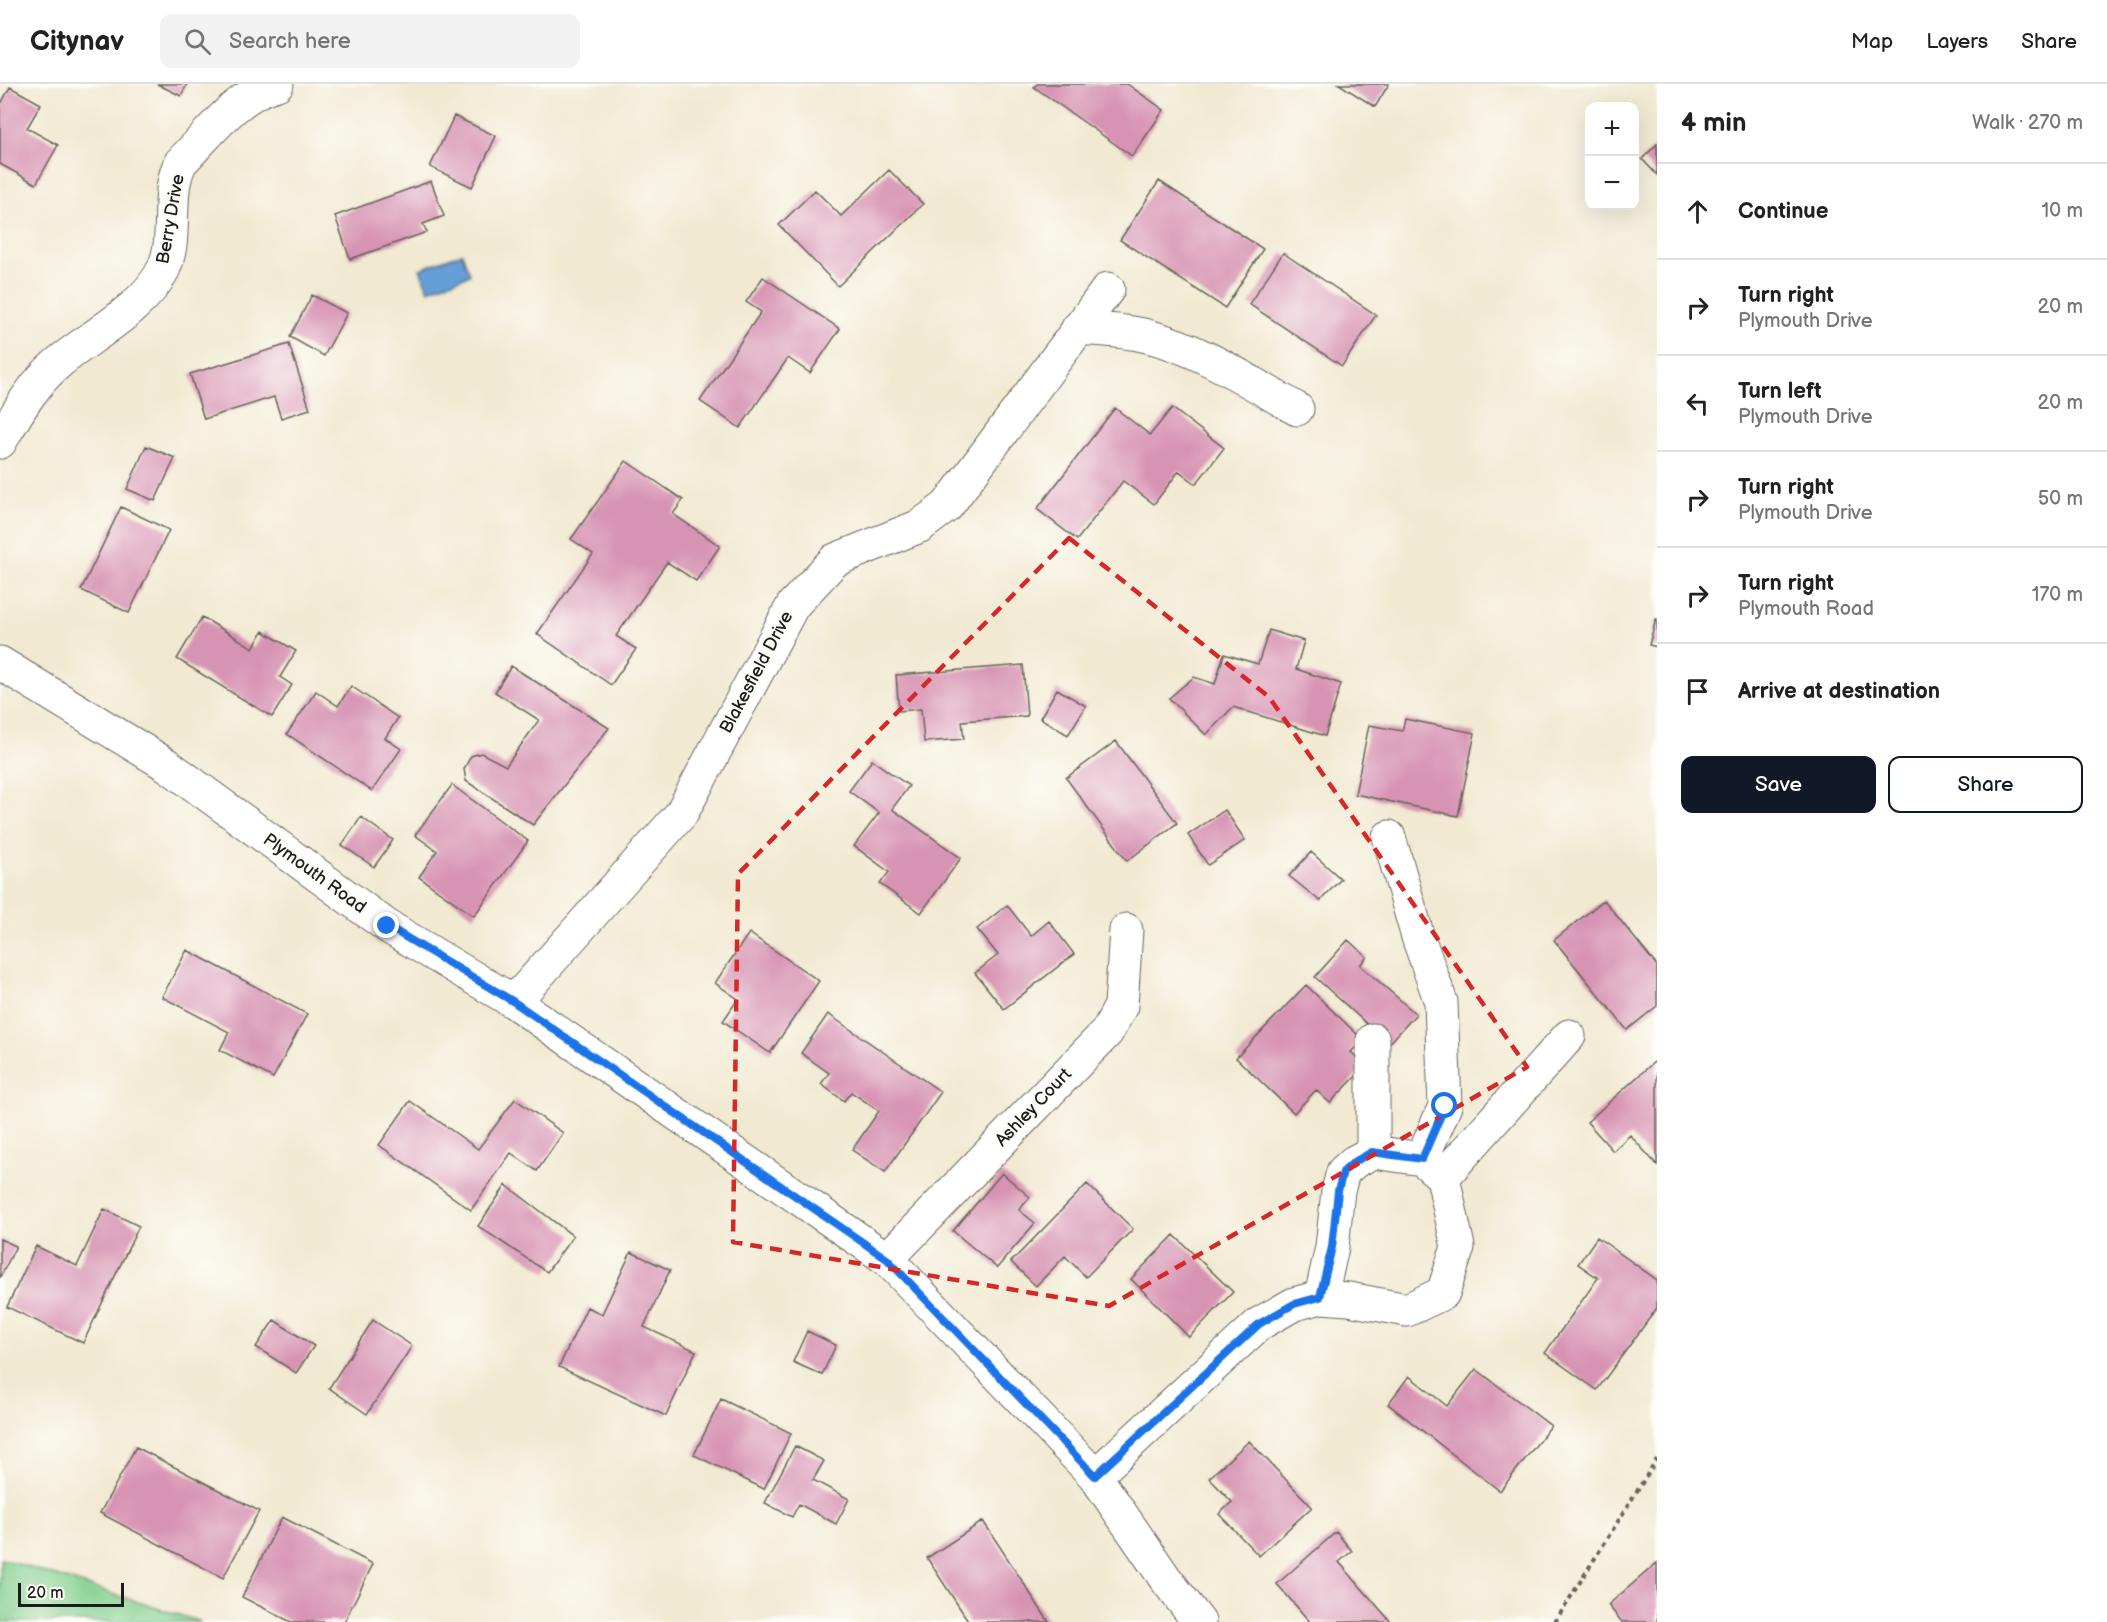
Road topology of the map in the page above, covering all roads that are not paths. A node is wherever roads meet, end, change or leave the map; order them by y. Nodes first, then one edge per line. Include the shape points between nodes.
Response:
1 (277, 84) edge
2 (1108, 289) dead end
3 (1077, 328) junction
4 (1297, 409) dead end
5 (0, 442) edge
6 (0, 663) edge
7 (1389, 837) dead end
8 (1126, 930) dead end
9 (514, 1002) junction
10 (1569, 1036) dead end
11 (1373, 1040) dead end
12 (1372, 1152) junction
13 (1432, 1168) junction
14 (887, 1259) junction
15 (1320, 1297) junction
16 (1095, 1476) junction
17 (1199, 1622) edge

1 - 5 street, Berry Drive via 247,98 182,162 175,175 167,256 162,270 142,299 55,366 28,396
2 - 3 street, Blakesfield Drive
3 - 4 street via 1148,336 1226,369
3 - 9 street, Blakesfield Drive via 947,506 920,526 835,560 793,605 681,814
6 - 9 street, Plymouth Road via 167,765 387,926
7 - 13 street via 1441,1002 1445,1106
8 - 14 street, Ashley Court via 1120,1006 1107,1032
9 - 14 street, Plymouth Road
10 - 13 street
11 - 12 street
12 - 13 street
12 - 15 street via 1343,1172
13 - 15 street via 1458,1247 1443,1293 1407,1310
14 - 16 street, Plymouth Road
15 - 16 street via 1294,1304 1259,1324
16 - 17 street, Plymouth Road

